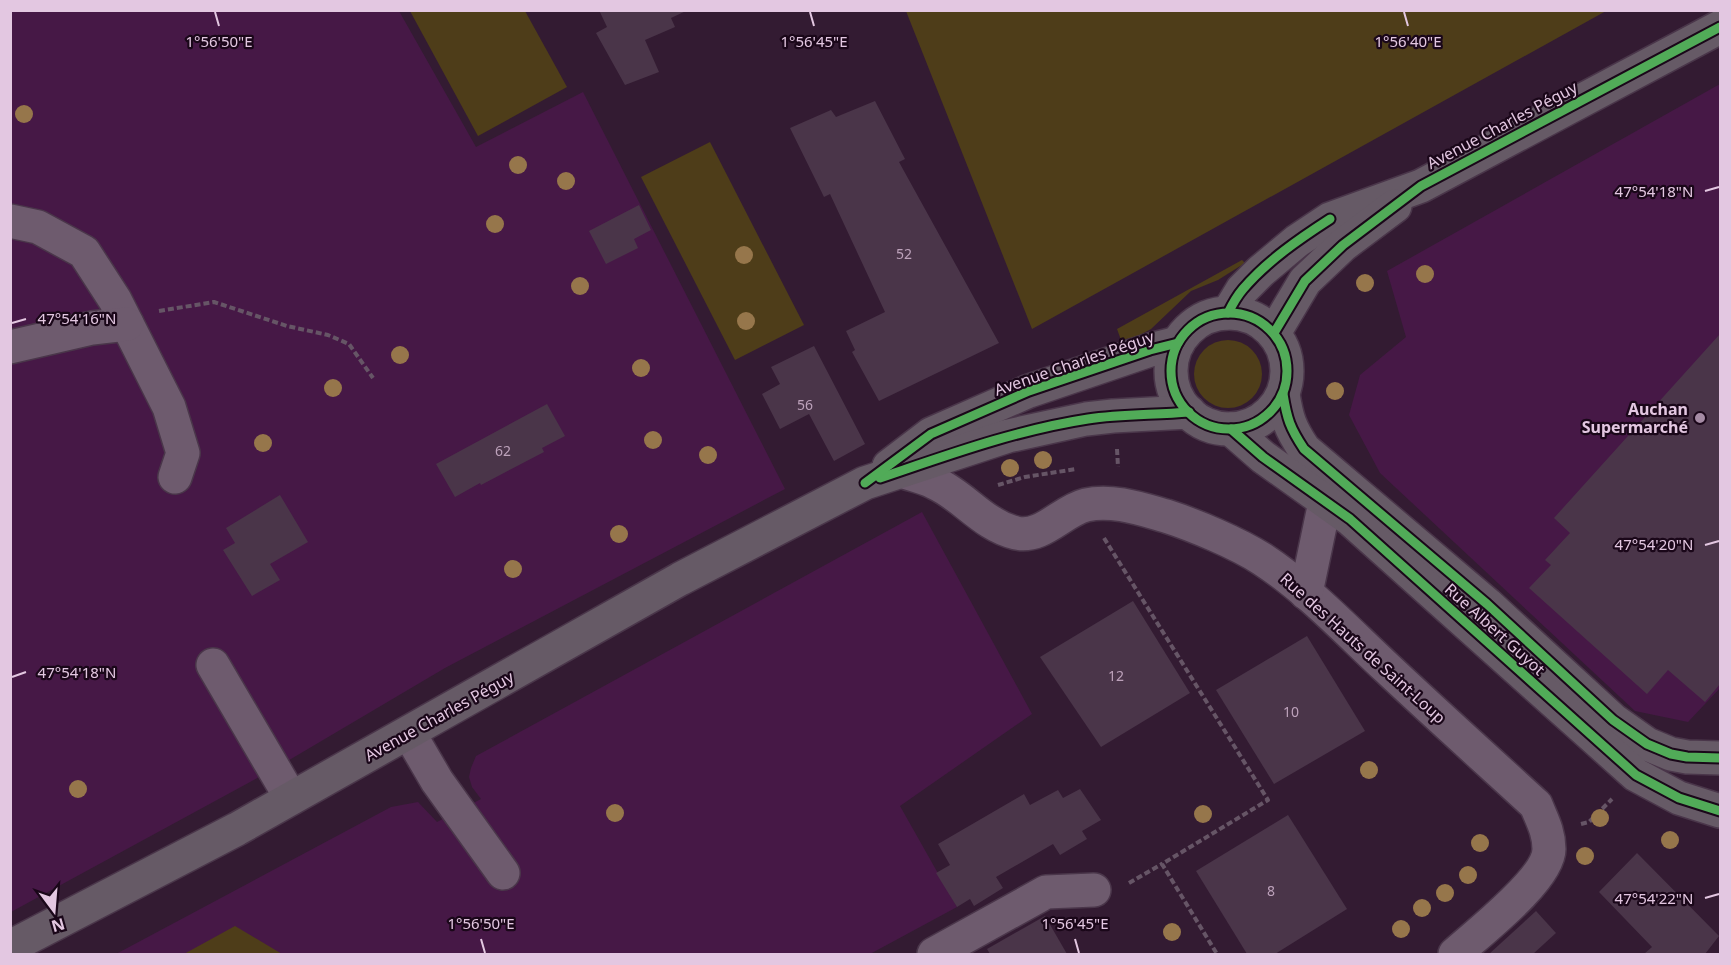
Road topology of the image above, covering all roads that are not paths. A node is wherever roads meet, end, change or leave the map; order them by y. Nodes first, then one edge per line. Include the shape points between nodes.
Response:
1 (1720, 27) edge
2 (1421, 186) junction
3 (10, 221) edge
4 (1228, 313) junction
5 (125, 320) junction
6 (1274, 333) junction
7 (1178, 343) junction
8 (10, 347) edge
9 (1283, 394) junction
10 (1189, 412) junction
11 (1231, 429) junction
12 (901, 471) junction
13 (175, 477) dead end
14 (866, 483) junction
15 (1325, 502) junction
16 (1306, 593) junction
17 (213, 665) dead end
18 (409, 733) junction
19 (1720, 758) edge
20 (291, 798) junction
21 (1720, 811) edge
22 (503, 873) dead end
23 (1094, 890) dead end
24 (10, 947) edge
25 (934, 954) edge
26 (1455, 954) edge

1 - 2 main road, Avenue Charles Péguy
2 - 4 main road, Avenue Charles Péguy via 1330,219 1261,271 1242,290
2 - 6 main road, Avenue Charles Péguy via 1343,245 1305,281
3 - 5 street via 38,227 84,252
4 - 6 main road via 1245,314
4 - 7 main road via 1208,316 1191,327
5 - 8 street
5 - 13 street via 169,407 183,453
6 - 9 main road via 1286,357
7 - 10 main road via 1172,361 1172,380 1177,397
7 - 14 main road, Avenue Charles Péguy via 1029,391 931,434
9 - 11 main road via 1262,419
9 - 19 main road, Rue Albert Guyot via 1286,417 1304,449 1488,604 1613,720 1647,744 1671,754
10 - 11 main road via 1201,422
10 - 12 main road, Avenue Charles Péguy via 1086,419 1008,436
11 - 15 main road, Rue Albert Guyot
12 - 14 main road, Avenue Charles Péguy
12 - 16 street, Rue des Hauts de Saint-Loup via 936,483 983,518 1016,533 1030,533 1069,512 1095,504 1125,505 1168,517 1261,558
14 - 18 main road, Avenue Charles Péguy via 680,579
15 - 16 street
15 - 21 main road, Rue Albert Guyot via 1350,519 1636,775 1679,798
16 - 26 street, Rue des Hauts de Saint-Loup via 1536,805 1548,831 1549,851 1542,871
17 - 20 street
18 - 20 main road, Avenue Charles Péguy
18 - 22 street via 437,781
20 - 24 main road, Avenue Charles Péguy
23 - 25 street via 1046,892

